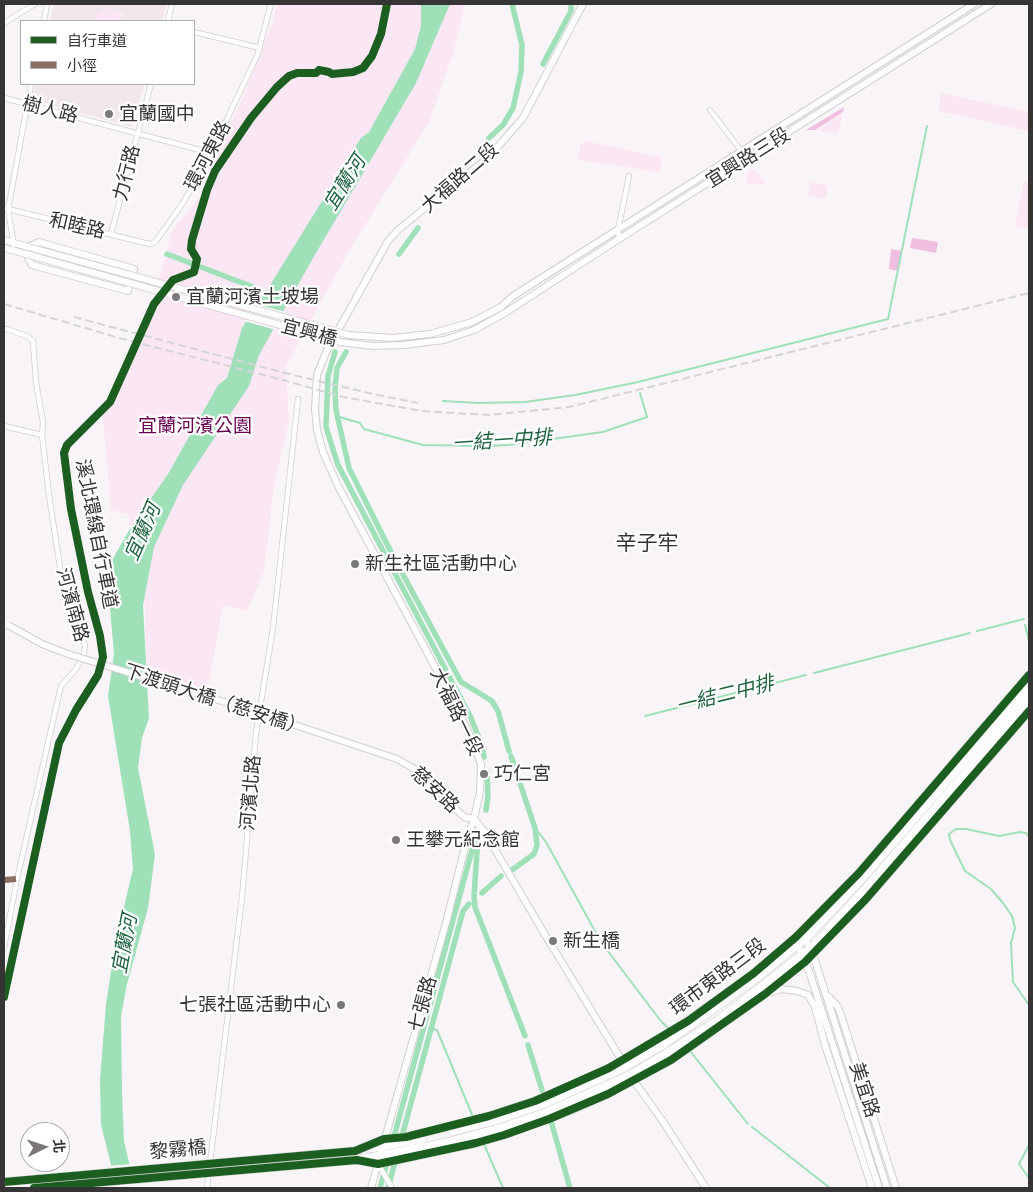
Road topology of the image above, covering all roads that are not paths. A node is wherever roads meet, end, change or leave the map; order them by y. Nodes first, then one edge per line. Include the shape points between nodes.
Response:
1 (35, 4) edge
2 (48, 4) edge
3 (172, 4) edge
4 (271, 4) edge
5 (582, 4) edge
6 (974, 4) edge
7 (991, 4) edge
8 (44, 20) edge
9 (168, 20) edge
10 (4, 23) edge
11 (195, 32) edge
12 (260, 48) junction
13 (31, 85) edge
14 (151, 85) edge
15 (4, 98) edge
16 (27, 104) junction
17 (710, 110) dead end
18 (138, 132) junction
19 (742, 152) junction
20 (211, 153) junction
21 (744, 160) junction
22 (629, 176) dead end
23 (6, 209) edge
24 (618, 230) junction
25 (111, 234) junction
26 (619, 239) junction
27 (4, 240) edge
28 (13, 242) junction
29 (151, 244) joint
30 (28, 246) junction
31 (4, 248) edge
32 (14, 251) junction
33 (26, 254) junction
34 (123, 266) junction
35 (117, 288) junction
36 (503, 310) junction
37 (6, 329) dead end
38 (329, 345) joint
39 (298, 399) dead end
40 (4, 426) edge
41 (42, 435) junction
42 (6, 624) edge
43 (1029, 675) edge
44 (1029, 687) edge
45 (1029, 699) edge
46 (1029, 711) edge
47 (397, 759) joint
48 (474, 819) junction
49 (805, 939) junction
50 (797, 941) junction
51 (4, 948) edge
52 (812, 951) junction
53 (802, 954) junction
54 (805, 962) junction
55 (765, 994) junction
56 (808, 995) junction
57 (828, 995) junction
58 (818, 1000) junction
59 (754, 1002) junction
60 (726, 1014) junction
61 (628, 1071) junction
62 (383, 1142) junction
63 (355, 1151) joint
64 (380, 1155) junction
65 (406, 1155) junction
66 (357, 1160) junction
67 (378, 1164) junction
68 (4, 1182) edge
69 (391, 1186) dead end
70 (34, 1188) edge
71 (207, 1188) edge
72 (371, 1188) edge
73 (706, 1188) edge
74 (872, 1188) edge
75 (879, 1188) edge
76 (887, 1188) edge
77 (896, 1188) edge

1 - 10 street
2 - 8 street
3 - 9 street
4 - 12 street, 環河東路
5 - 38 street, 大福路二段 via 524,118 488,158 388,241
6 - 19 street, 宜興路三段
7 - 21 street, 宜興路三段
11 - 12 street
12 - 20 street, 環河東路
13 - 16 street
14 - 18 street, 力行路
15 - 16 street, 樹人路
16 - 18 street, 樹人路
16 - 23 street
17 - 19 street
18 - 20 street, 樹人路
18 - 25 street, 力行路
19 - 21 street
19 - 24 street, 宜興路三段
20 - 29 street, 環河東路 via 183,203
21 - 26 street, 宜興路三段
22 - 24 street
23 - 25 street, 和睦路
23 - 28 street
24 - 26 street
24 - 36 street, 宜興路三段 via 514,296
25 - 29 street, 和睦路
26 - 36 street, 宜興路三段
27 - 28 street, 宜興橋
28 - 30 street, 宜興橋
28 - 32 street
30 - 34 street via 39,242
30 - 36 street, 宜興橋, bridge via 349,335 392,338 430,334
31 - 32 street, 宜興橋
32 - 33 street, 宜興橋
33 - 35 street via 32,265
33 - 36 street, 宜興橋, bridge via 340,342 373,346 403,346 444,340 474,330
34 - 35 street
34 - 35 street via 134,269 128,291
37 - 41 street, 河濱南路 via 33,341
38 - 48 street, 大福路一段 via 317,375 316,389 317,430 323,452 475,747 481,764 480,792
39 - 71 street, 河濱北路 via 273,628 256,733 242,897
40 - 41 street
41 - 51 street, 河濱南路 via 63,587 85,645 80,662 61,686
42 - 47 street, 下渡頭大橋（慈安橋）, bridge via 68,654
43 - 50 main road, 環市東路三段
44 - 49 main road, 環市東路三段 via 861,880
45 - 52 main road, 環市東路三段
46 - 52 main road, 環市東路三段 via 866,899
47 - 48 street, 慈安路 via 418,771 464,817
48 - 61 street
48 - 62 street, 七張路
49 - 50 main road, 環市東路三段
49 - 52 street, 美宜路
50 - 53 street, 美宜路
50 - 61 main road, 環市東路三段 via 660,1039
52 - 53 main road, 環市東路三段
52 - 54 main road, 環市東路三段
52 - 57 street, 美宜路
53 - 54 street, 美宜路
53 - 60 main road, 環市東路三段
54 - 55 main road, 環市東路三段
54 - 58 street, 美宜路
55 - 56 street via 790,989
55 - 59 main road, 環市東路三段
56 - 58 street
56 - 74 street, 美宜路 via 815,1007
57 - 76 street, 美宜路
57 - 77 street, 美宜路 via 841,1015
58 - 75 street, 美宜路
59 - 60 main road
59 - 61 main road, 環市東路三段 via 671,1060
60 - 61 main road, 環市東路三段 via 665,1054
61 - 62 main road, 環市東路三段 via 578,1083 480,1119 406,1140
61 - 65 main road, 環市東路三段 via 608,1094 568,1112 476,1143
61 - 73 street
62 - 63 main road, 環市東路三段
62 - 64 street, 七張路
63 - 68 main road, 黎霧橋, bridge
64 - 65 main road, 環市東路三段
64 - 66 main road, 環市東路三段
64 - 67 street, 七張路
65 - 67 main road, 環市東路三段
66 - 67 main road, 環市東路三段
66 - 70 main road, 黎霧橋, bridge
67 - 69 street
67 - 72 street, 七張路

